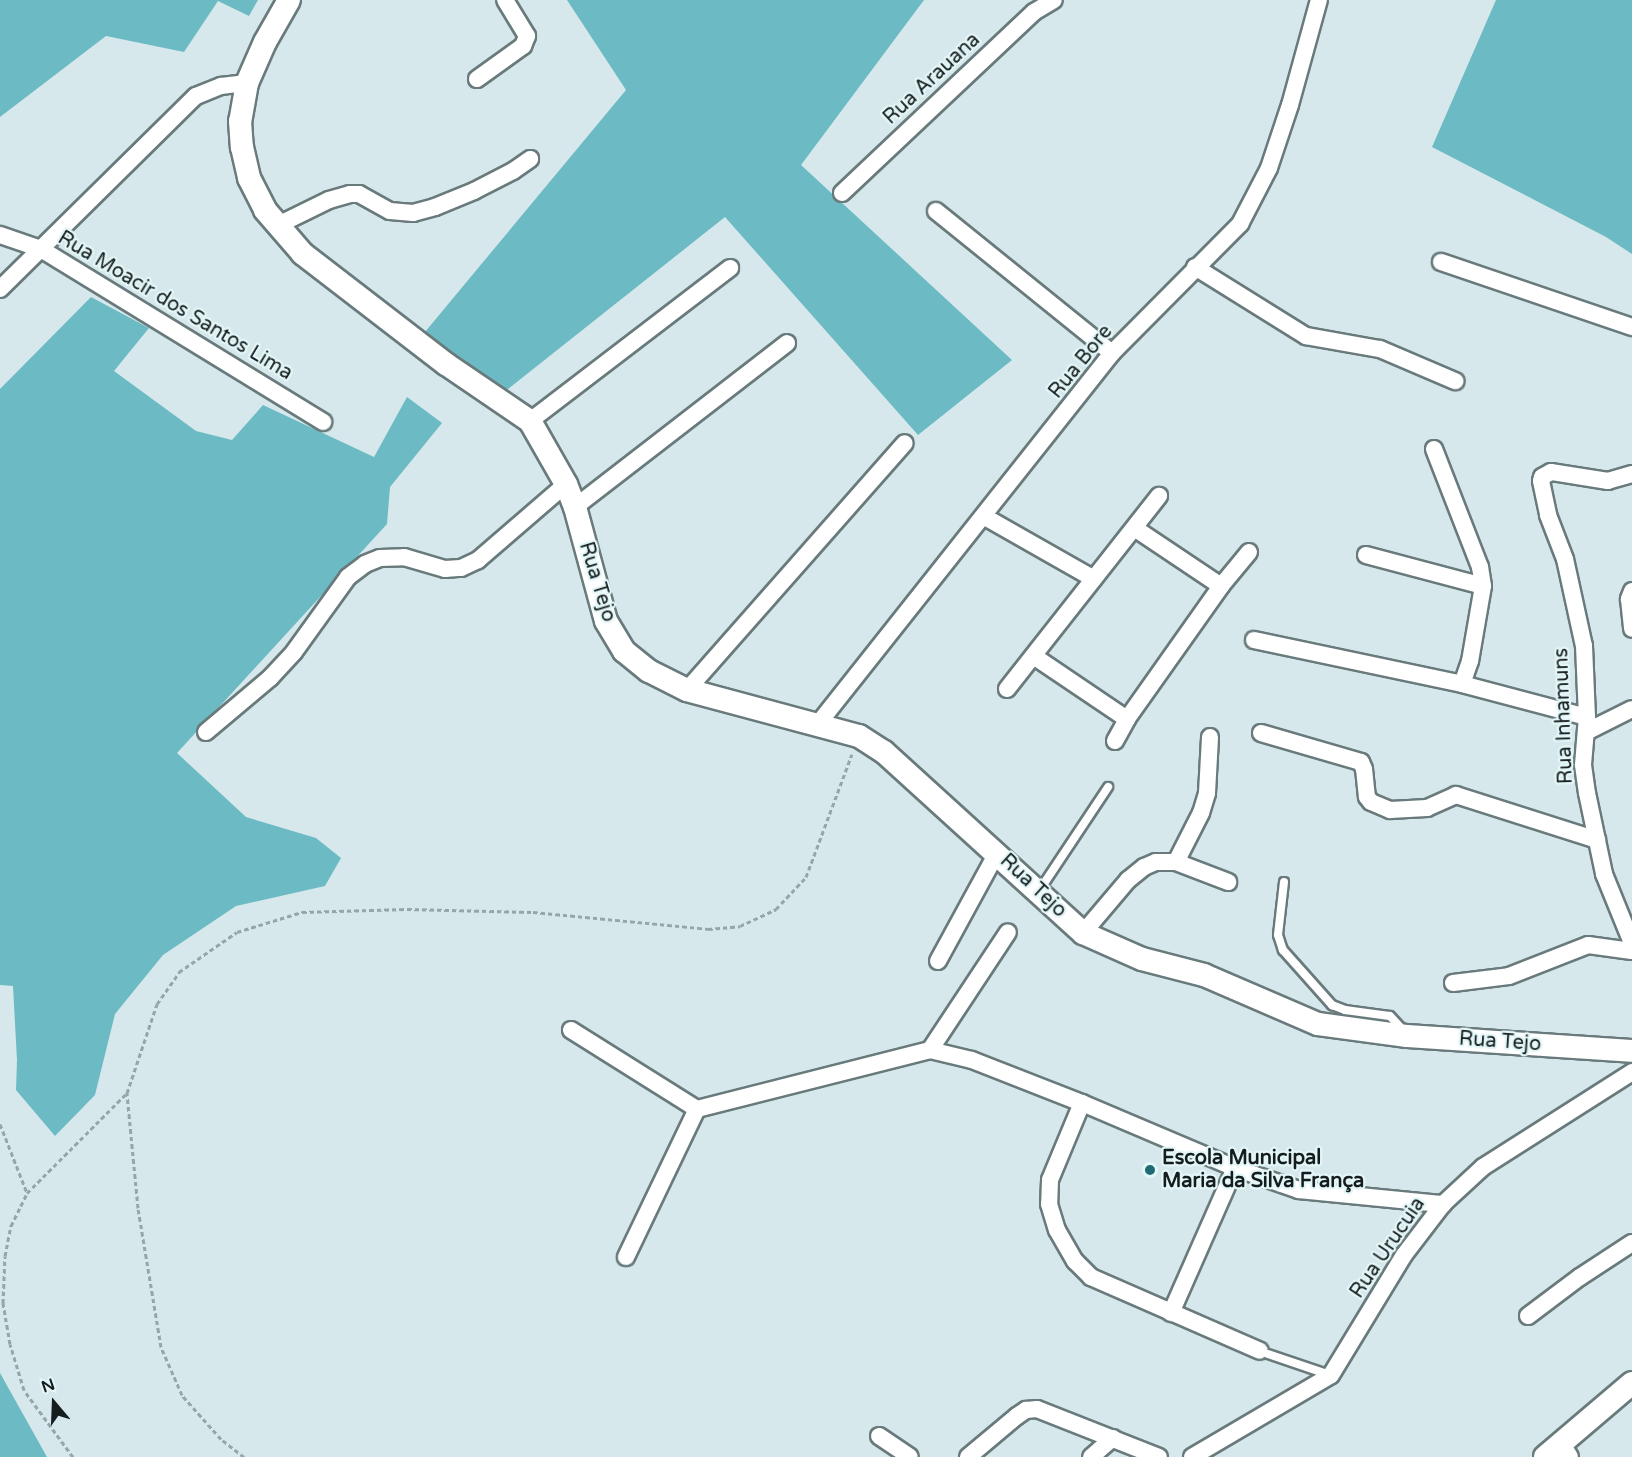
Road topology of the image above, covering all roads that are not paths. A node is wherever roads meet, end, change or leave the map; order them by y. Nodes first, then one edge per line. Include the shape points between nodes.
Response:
1 (289, 0) edge
2 (505, 0) edge
3 (1054, 0) edge
4 (1319, 0) edge
5 (477, 79) dead end
6 (247, 82) junction
7 (530, 159) dead end
8 (842, 193) dead end
9 (936, 211) dead end
10 (276, 226) junction
11 (0, 235) edge
12 (41, 249) junction
13 (1441, 262) dead end
14 (1195, 267) junction
15 (730, 268) dead end
16 (0, 289) edge
17 (1632, 327) edge
18 (787, 343) dead end
19 (1112, 353) junction
20 (1455, 381) dead end
21 (530, 421) junction
22 (323, 422) dead end
23 (905, 443) dead end
24 (1434, 449) dead end
25 (1632, 474) edge
26 (566, 484) junction
27 (1159, 496) dead end
28 (575, 507) junction
29 (985, 517) junction
30 (1136, 529) junction
31 (1248, 552) dead end
32 (1366, 555) dead end
33 (1094, 579) junction
34 (1221, 586) junction
35 (1483, 586) junction
36 (1632, 591) edge
37 (1632, 629) edge
38 (1254, 639) dead end
39 (1035, 657) junction
40 (1462, 684) junction
41 (1007, 689) dead end
42 (687, 690) junction
43 (1632, 709) edge
44 (1127, 719) junction
45 (818, 724) junction
46 (1586, 725) junction
47 (206, 732) dead end
48 (1261, 734) dead end
49 (1210, 737) dead end
50 (1115, 741) dead end
51 (1108, 787) dead end
52 (1597, 840) junction
53 (997, 853) junction
54 (1176, 862) junction
55 (1228, 882) dead end
56 (1284, 882) dead end
57 (1039, 892) junction
58 (1008, 932) dead end
59 (1083, 933) junction
60 (1632, 943) edge
61 (1632, 951) edge
62 (938, 961) dead end
63 (1453, 983) dead end
64 (572, 1030) dead end
65 (1407, 1036) junction
66 (930, 1050) junction
67 (1632, 1051) edge
68 (1632, 1072) edge
69 (1082, 1103) junction
70 (697, 1109) junction
71 (1235, 1168) junction
72 (1443, 1204) junction
73 (1632, 1243) edge
74 (626, 1257) dead end
75 (1171, 1313) junction
76 (1528, 1316) dead end
77 (1264, 1352) joint
78 (1331, 1375) junction
79 (1632, 1383) edge
80 (879, 1436) dead end
81 (1113, 1438) junction
82 (1559, 1453) edge
83 (910, 1457) edge
84 (968, 1457) edge
85 (1091, 1457) edge
86 (1159, 1457) edge
87 (1192, 1457) edge

1 - 6 street, Rua Tejo
2 - 5 street via 527,36 523,46
3 - 8 street, Rua Arauana via 1034,12
4 - 14 street, Rua Bore via 1269,168 1240,224
6 - 10 street, Rua Tejo via 240,121 242,147 249,178
6 - 12 street via 221,86 196,96
7 - 10 street via 474,190 413,213 390,211 359,194 350,194
9 - 19 street
10 - 21 street, Rua Tejo via 303,254 446,364
11 - 12 street, Rua Moacir dos Santos Lima
12 - 16 street
12 - 22 street, Rua Moacir dos Santos Lima
13 - 17 street
14 - 19 street, Rua Bore
14 - 20 street via 1306,336 1380,349
15 - 21 street
18 - 28 street
19 - 29 street, Rua Bore
21 - 26 street, Rua Tejo
23 - 42 street
24 - 35 street via 1480,567
25 - 46 street, Rua Inhamuns via 1608,481 1551,472 1542,477 1540,486 1565,559 1584,646
26 - 28 street, Rua Tejo
26 - 47 street via 478,560 461,568 446,569 404,556 365,564 348,577 294,652 270,678
27 - 30 street
28 - 42 street, Rua Tejo via 606,621 624,651 649,671
29 - 33 street
29 - 45 street, Rua Bore
30 - 33 street
30 - 34 street
31 - 34 street
32 - 35 street
33 - 39 street
34 - 44 street
35 - 40 street via 1470,661
36 - 37 street
38 - 40 street
39 - 41 street
39 - 44 street
40 - 46 street
42 - 45 street, Rua Tejo
43 - 46 street
44 - 50 street
45 - 53 street, Rua Tejo via 859,736 884,752
46 - 52 street, Rua Inhamuns via 1583,765
48 - 52 street via 1361,762 1367,797 1390,810 1427,808 1456,795
49 - 54 street via 1208,793
51 - 57 lane
52 - 60 street, Rua Inhamuns via 1604,874
53 - 57 street, Rua Tejo
53 - 62 street
54 - 55 street
54 - 59 street via 1156,862 1144,867
56 - 65 lane via 1278,935 1283,950 1332,1005 1390,1016
57 - 59 street, Rua Tejo
58 - 66 street
59 - 65 street, Rua Tejo via 1142,959 1204,975 1318,1024
61 - 63 street via 1588,945 1509,976
64 - 70 street
65 - 67 street, Rua Tejo
66 - 69 street via 972,1060
66 - 70 street
68 - 72 street, Rua Urucuia via 1483,1167
69 - 71 street
69 - 75 street via 1050,1180 1049,1204 1057,1230 1075,1261 1091,1277
70 - 74 street
71 - 72 street via 1299,1190
71 - 75 street
72 - 78 street, Rua Urucuia via 1404,1255
73 - 76 street
75 - 77 street
77 - 78 lane
78 - 87 street, Rua Urucuia
79 - 82 street
80 - 83 street
81 - 84 street via 1052,1413 1026,1410
81 - 85 street
81 - 86 street

